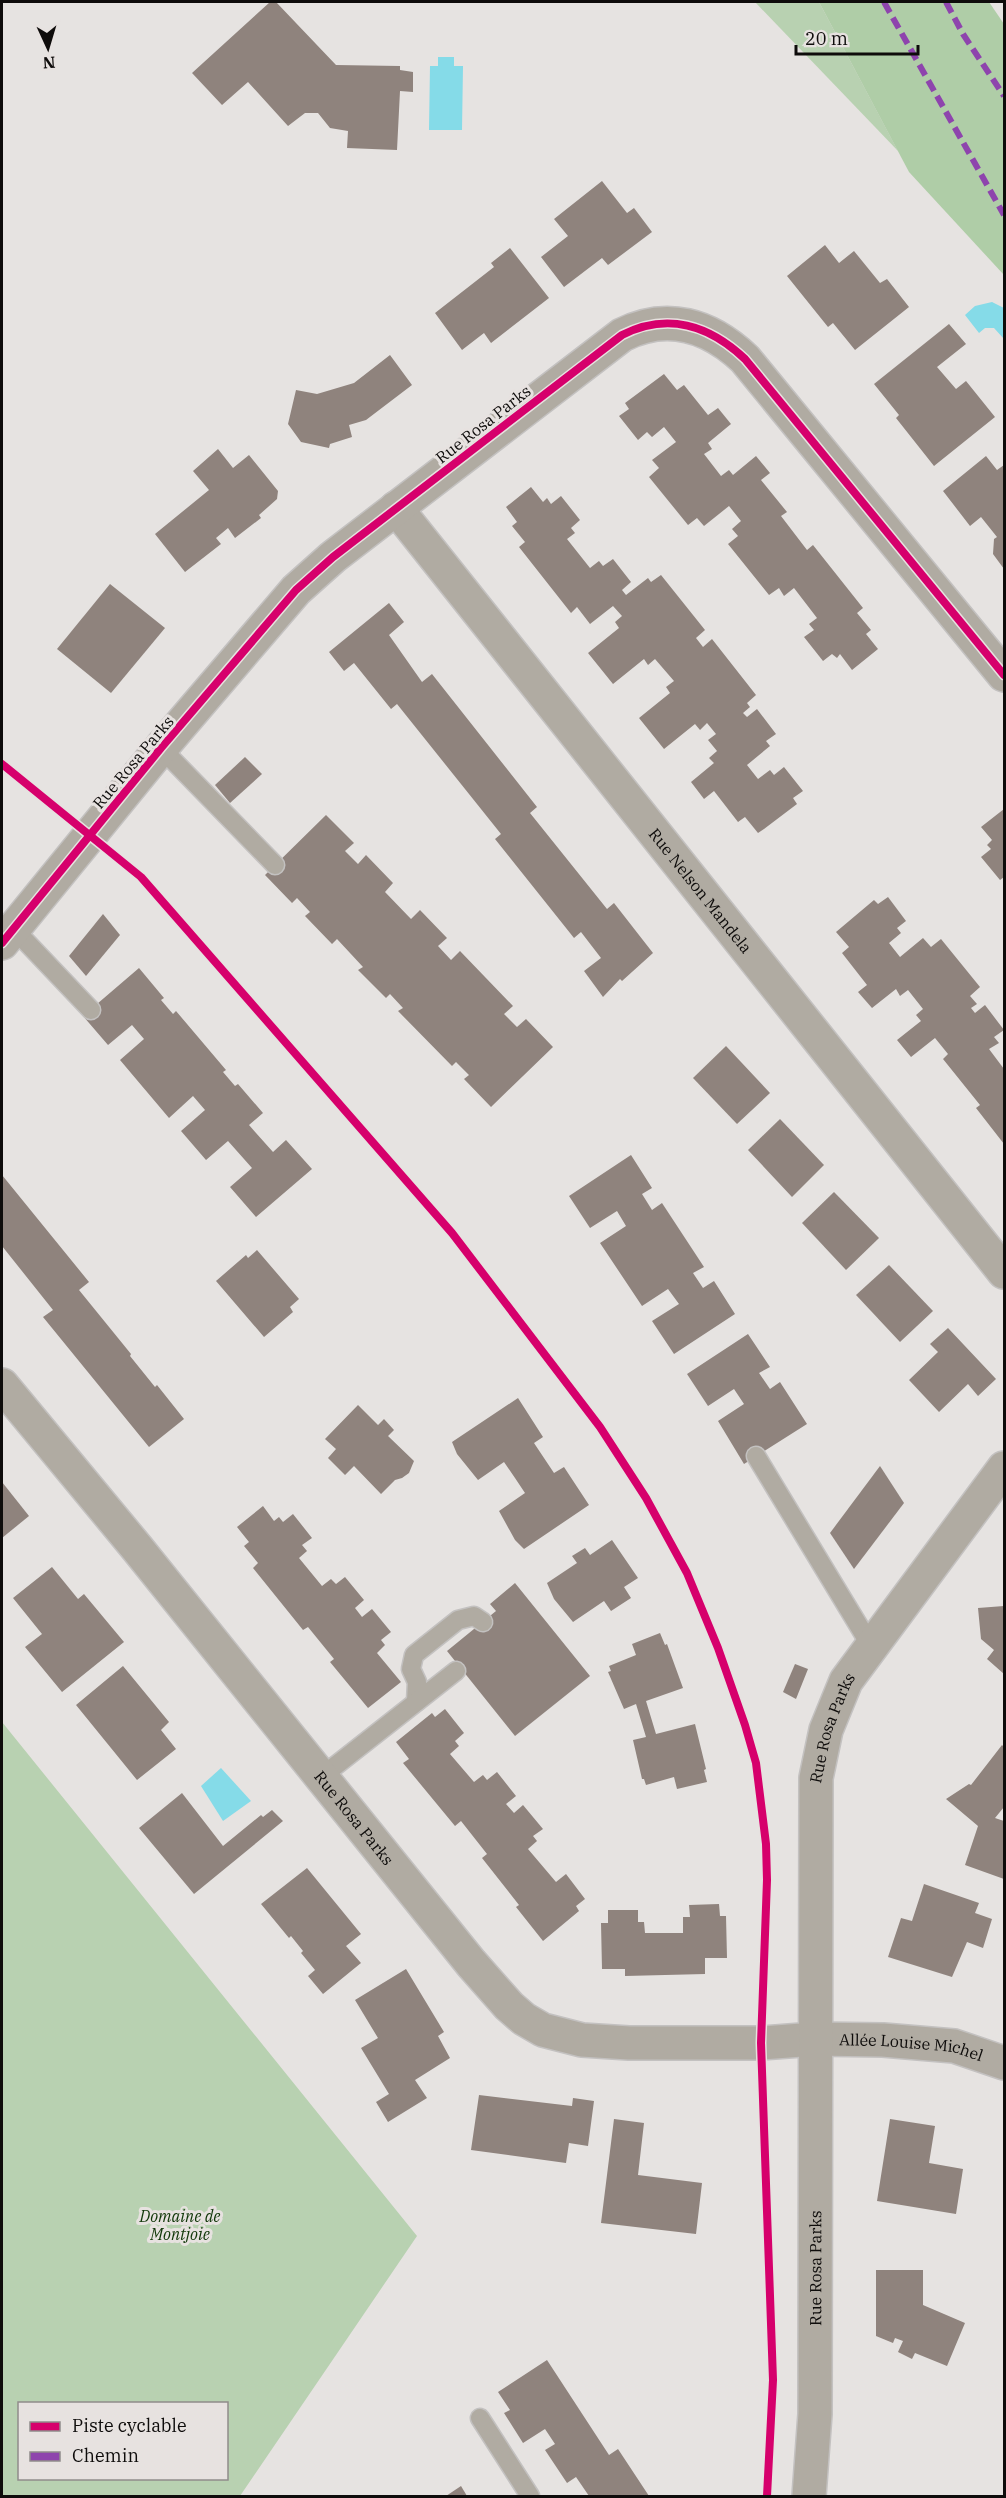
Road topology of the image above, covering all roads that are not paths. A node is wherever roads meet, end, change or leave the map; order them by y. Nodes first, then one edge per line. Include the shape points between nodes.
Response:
1 (396, 508) junction
2 (1005, 675) edge
3 (162, 748) junction
4 (275, 865) dead end
5 (7, 936) edge
6 (91, 1010) dead end
7 (1005, 1272) edge
8 (2, 1385) edge
9 (756, 1456) dead end
10 (1005, 1468) edge
11 (483, 1622) dead end
12 (871, 1646) junction
13 (456, 1671) dead end
14 (416, 1702) junction
15 (321, 1777) junction
16 (815, 2039) junction
17 (1005, 2062) edge
18 (480, 2418) dead end
19 (530, 2496) edge
20 (809, 2496) edge

1 - 2 street, Rue Rosa Parks via 621,335 652,323 685,325 719,338 745,359
1 - 3 street, Rue Rosa Parks via 296,590
1 - 7 street, Rue Nelson Mandela
3 - 4 lane
3 - 5 street, Rue Rosa Parks
5 - 6 lane
8 - 15 street, Rue Rosa Parks
9 - 12 lane
10 - 12 street, Rue Rosa Parks
11 - 14 lane via 474,1616 458,1620 414,1655 411,1669 417,1682
12 - 16 street, Rue Rosa Parks via 846,1681 826,1730 816,1778
13 - 14 lane
14 - 15 lane
15 - 16 street, Rue Rosa Parks via 490,1986 509,2006 543,2030 606,2043
16 - 17 street, Allée Louise Michel via 954,2046
16 - 20 street, Rue Rosa Parks via 815,2414
18 - 19 lane

